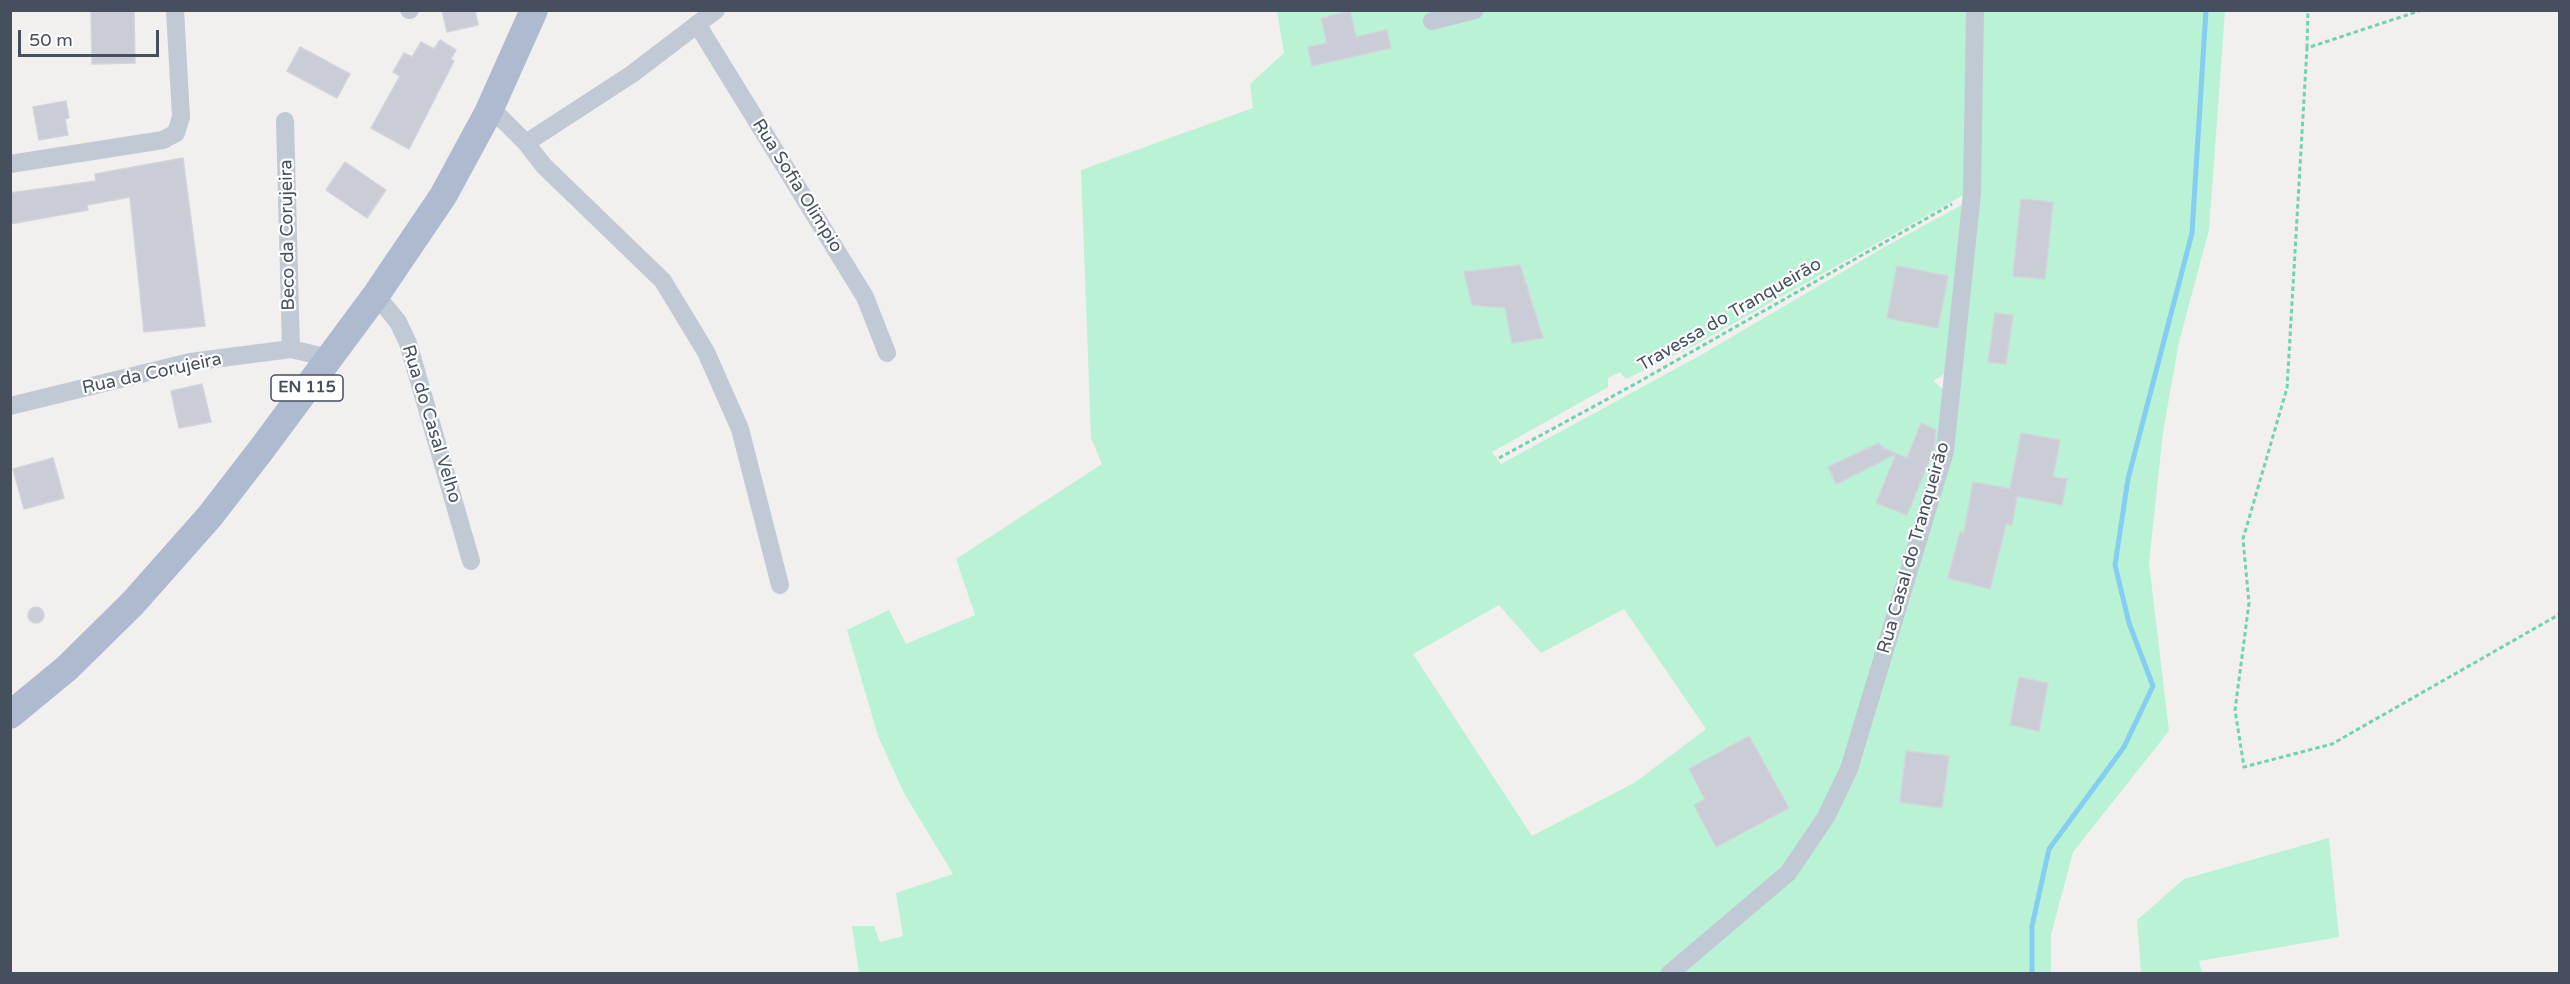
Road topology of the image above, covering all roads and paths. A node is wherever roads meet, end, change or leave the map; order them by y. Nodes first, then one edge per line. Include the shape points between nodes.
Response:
1 (175, 10) edge
2 (534, 10) edge
3 (716, 10) edge
4 (1474, 10) edge
5 (1975, 10) edge
6 (2308, 10) edge
7 (2422, 10) edge
8 (1432, 21) dead end
9 (697, 24) junction
10 (2307, 48) junction
11 (488, 113) junction
12 (285, 121) dead end
13 (526, 144) junction
14 (10, 164) edge
15 (1972, 193) junction
16 (376, 295) junction
17 (291, 349) junction
18 (887, 353) dead end
19 (329, 358) junction
20 (10, 406) edge
21 (1499, 458) dead end
22 (471, 561) dead end
23 (780, 585) dead end
24 (2559, 614) edge
25 (10, 715) edge
26 (1669, 974) edge

1 - 14 street via 181,117 176,133 163,140
2 - 11 main road, EN 115
3 - 9 street
4 - 8 street
5 - 15 street, Rua Casal do Tranqueirão
6 - 10 path
7 - 10 path
9 - 13 street via 632,74
9 - 18 street, Rua Sofia Olimpio via 865,297
10 - 24 path via 2287,388 2243,539 2249,603 2235,710 2244,768 2332,744
11 - 13 street via 501,118
11 - 16 main road, EN 115 via 443,196
12 - 17 street, Beco da Corujeira
13 - 23 street via 663,281 706,352 740,429
15 - 21 path, Travessa do Tranqueirão
15 - 26 street, Rua Casal do Tranqueirão via 1945,450 1842,787 1788,873
16 - 19 main road, EN 115
16 - 22 street, Rua do Casal Velho via 398,322 408,343
17 - 19 street, Rua da Corujeira
17 - 20 street, Rua da Corujeira via 189,362
19 - 25 main road, EN 115 via 188,542 104,633

